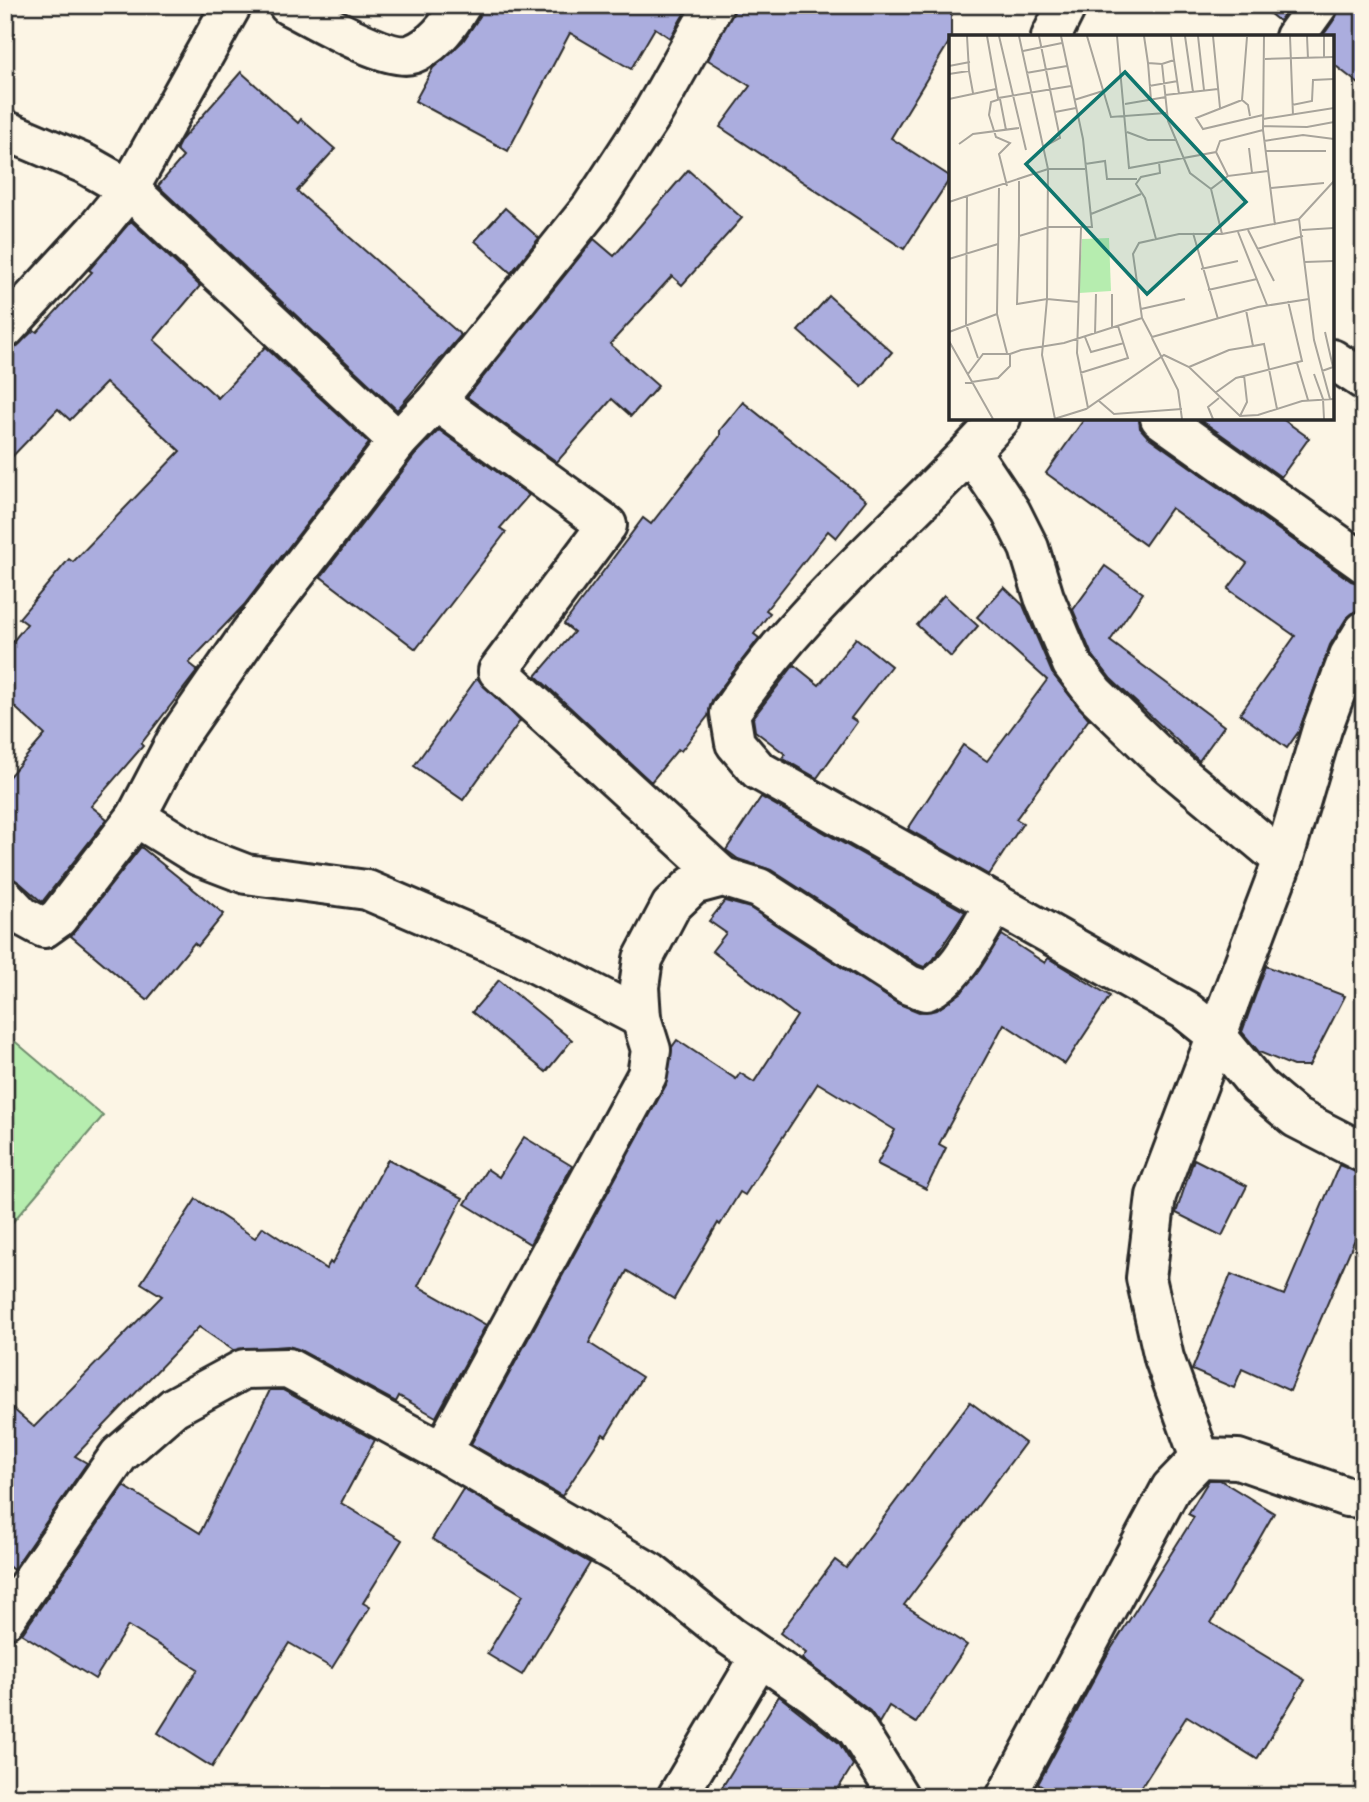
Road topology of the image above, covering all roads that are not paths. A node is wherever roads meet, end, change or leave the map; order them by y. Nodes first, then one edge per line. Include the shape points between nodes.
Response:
1 (232, 5) edge
2 (288, 5) edge
3 (461, 5) edge
4 (714, 5) edge
5 (1067, 5) edge
6 (1318, 5) edge
7 (1052, 35) edge
8 (1296, 35) edge
9 (5, 130) edge
10 (129, 189) junction
11 (5, 329) edge
12 (1334, 360) edge
13 (1364, 380) edge
14 (436, 401) junction
15 (999, 420) edge
16 (1163, 420) edge
17 (398, 441) junction
18 (971, 452) junction
19 (1364, 563) edge
20 (1364, 631) edge
21 (136, 817) junction
22 (1283, 860) junction
23 (723, 877) junction
24 (5, 898) edge
25 (996, 903) junction
26 (641, 1018) junction
27 (1216, 1035) junction
28 (1364, 1153) edge
29 (442, 1452) junction
30 (1200, 1458) junction
31 (1364, 1498) edge
32 (5, 1619) edge
33 (760, 1657) junction
34 (677, 1797) edge
35 (899, 1797) edge
36 (1006, 1797) edge

1 - 10 street
2 - 3 street via 388,53 410,55 438,37
4 - 14 street via 591,208
5 - 7 street
6 - 8 street
9 - 10 street via 85,164
10 - 11 street
10 - 17 street
12 - 13 street
14 - 17 street
14 - 23 street via 607,525 498,671
15 - 18 street
16 - 19 street
17 - 21 street via 250,633 178,737
18 - 22 street via 1029,548 1072,664 1095,694 1160,757
18 - 25 street via 799,622 730,713 735,743 758,770
20 - 22 street via 1349,656 1322,729
21 - 24 street via 58,918 44,928 22,916
21 - 26 street via 199,856 246,874 367,890 521,956
22 - 27 street
23 - 25 street via 759,888 909,985 926,991 954,970
23 - 26 street via 693,885 671,906 643,959
25 - 27 street via 1185,1010
26 - 29 street via 651,1049 647,1075
27 - 28 street via 1258,1086 1296,1118
27 - 30 street via 1156,1196 1146,1278 1164,1358
29 - 32 street via 288,1368 244,1369 173,1407 119,1455
29 - 33 street via 651,1573
30 - 31 street via 1238,1459 1347,1497
30 - 36 street via 1171,1488
33 - 34 street
33 - 35 street via 856,1728

